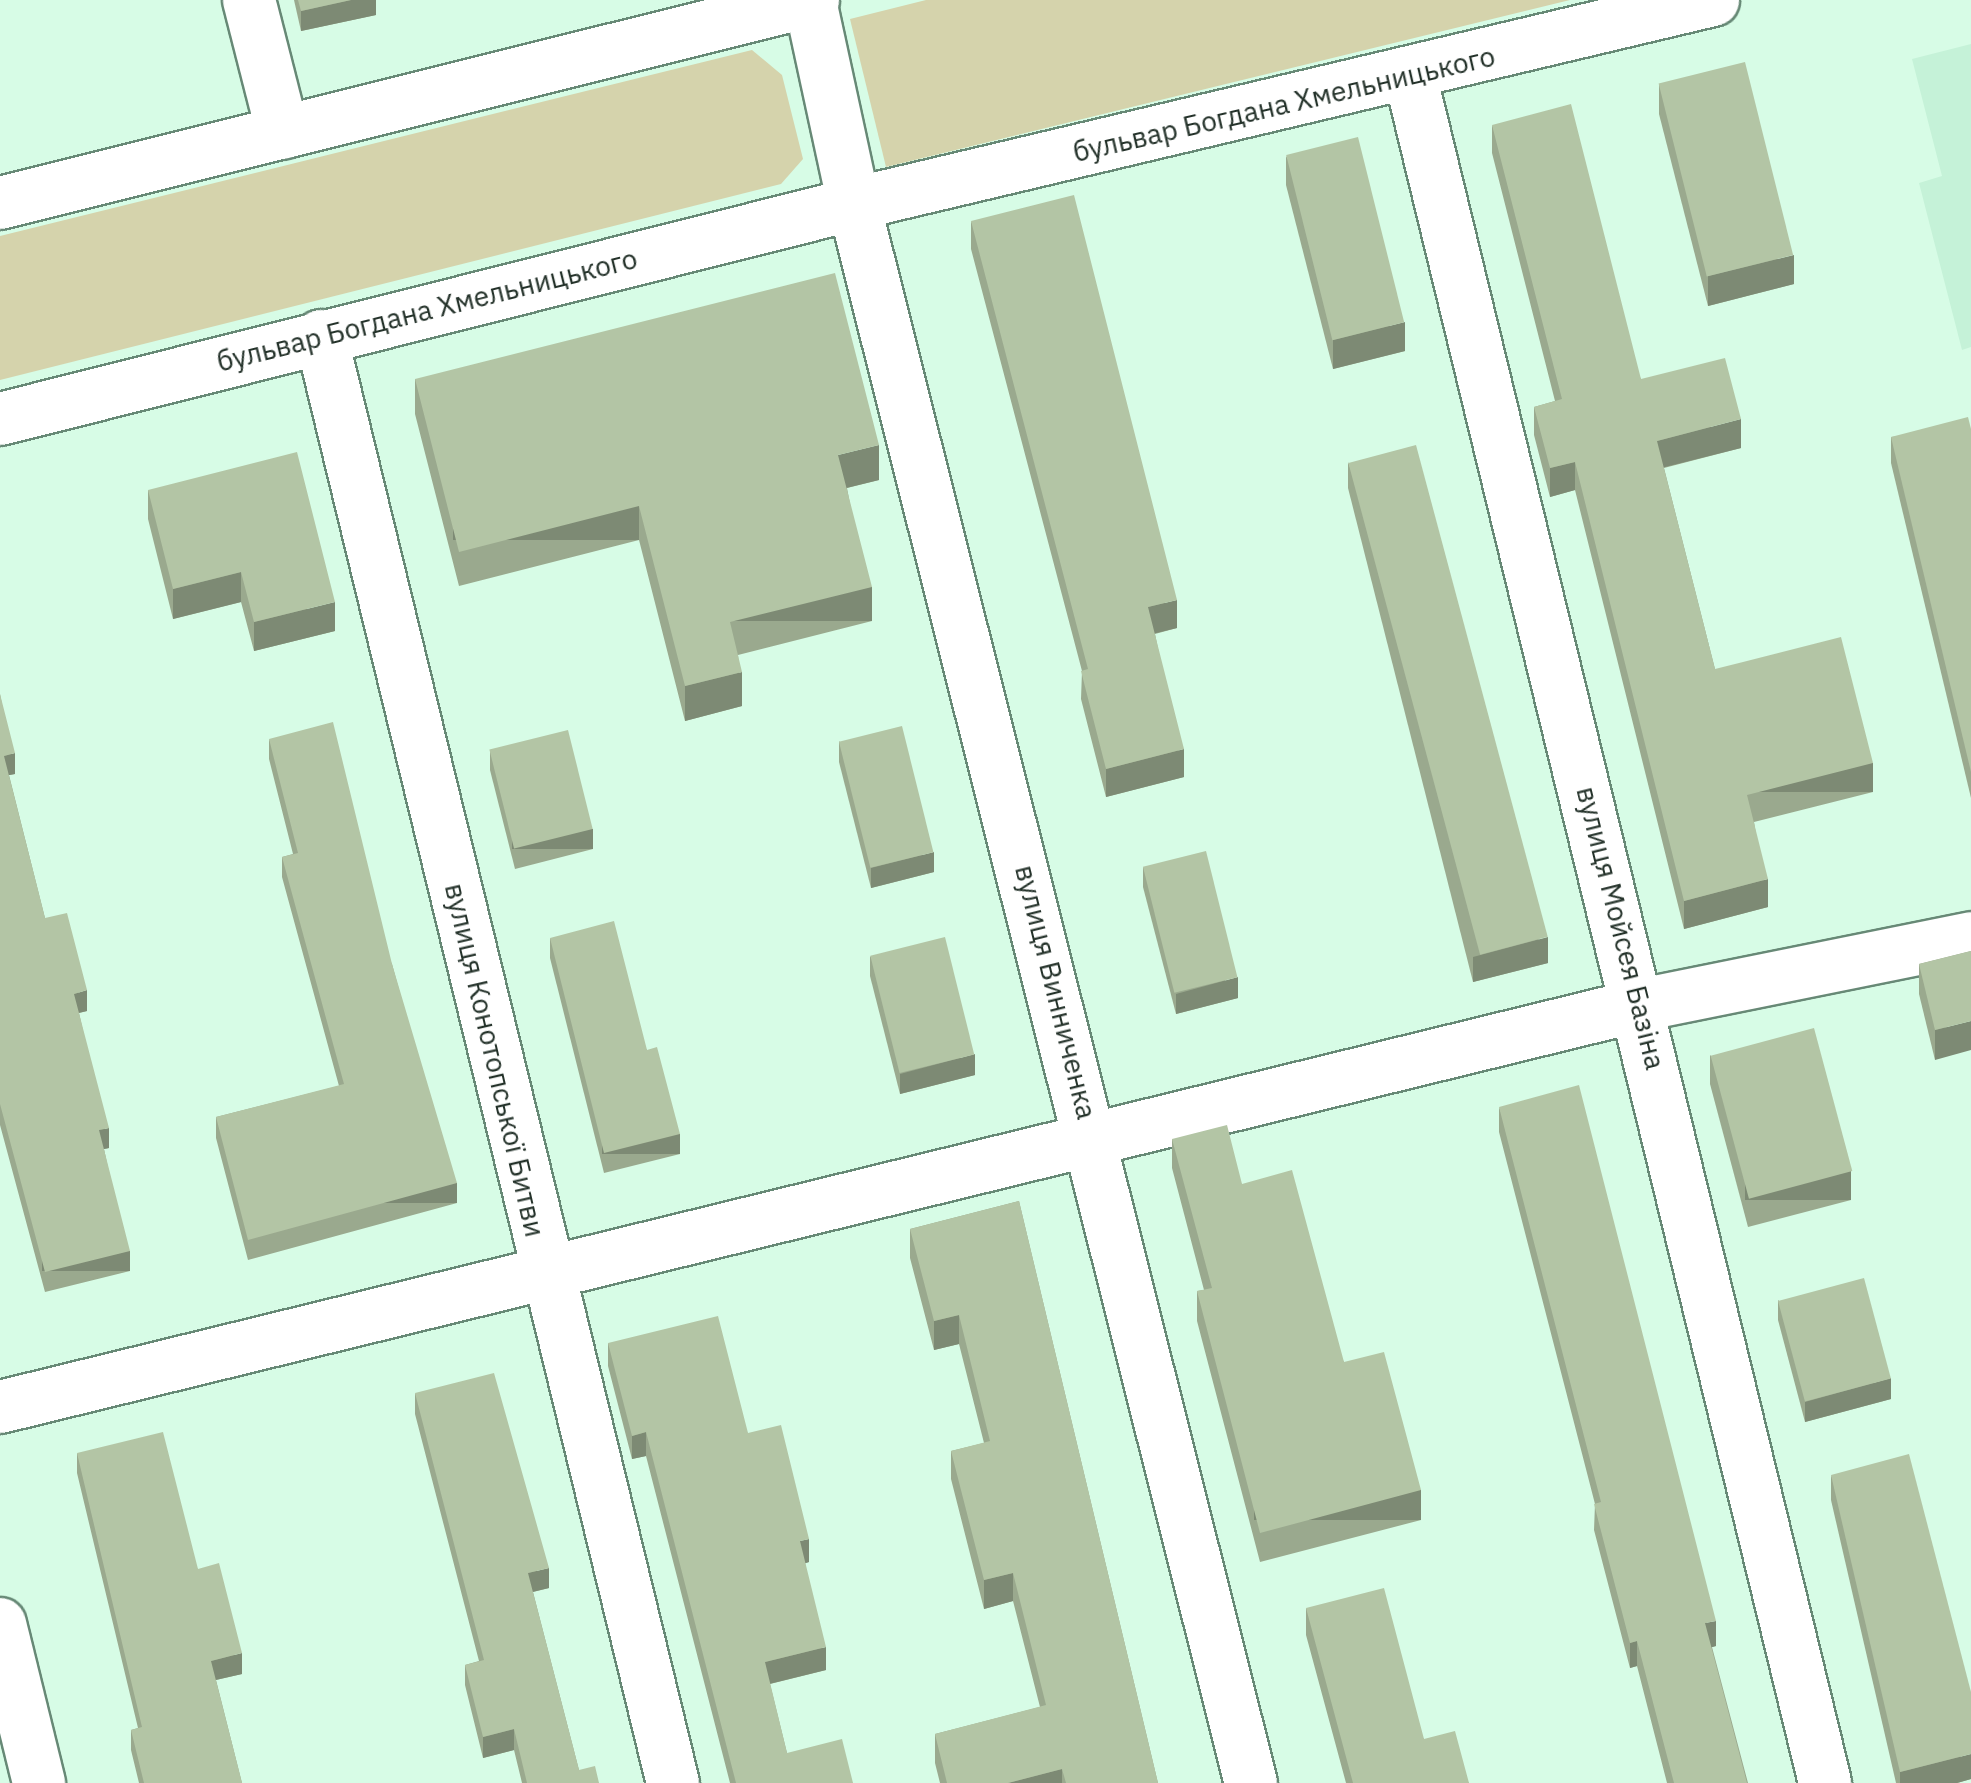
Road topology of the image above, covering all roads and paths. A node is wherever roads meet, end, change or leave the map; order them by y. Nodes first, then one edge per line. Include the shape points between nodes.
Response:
1 (249, 0) edge
2 (811, 0) edge
3 (1713, 0) edge
4 (1410, 76) junction
5 (284, 133) junction
6 (0, 204) edge
7 (854, 204) junction
8 (321, 336) junction
9 (0, 419) edge
10 (1971, 938) edge
11 (1640, 1004) junction
12 (1094, 1139) junction
13 (546, 1273) junction
14 (0, 1407) edge
15 (0, 1624) edge
16 (39, 1783) edge
17 (673, 1783) edge
18 (1250, 1783) edge
19 (1825, 1783) edge

1 - 5 street
2 - 5 street
2 - 7 street
3 - 4 street, бульвар Богдана Хмельницького
4 - 7 street, бульвар Богдана Хмельницького
4 - 11 street, вулиця Мойсея Базіна
5 - 6 street
7 - 8 street, бульвар Богдана Хмельницького
7 - 12 street, вулиця Винниченка
8 - 9 street, бульвар Богдана Хмельницького
8 - 13 street, вулиця Конотопської Битви
10 - 11 street
11 - 12 street
11 - 19 street, вулиця Мойсея Базіна
12 - 13 street
12 - 18 street, вулиця Винниченка
13 - 14 street
13 - 17 street, вулиця Конотопської Битви
15 - 16 street

